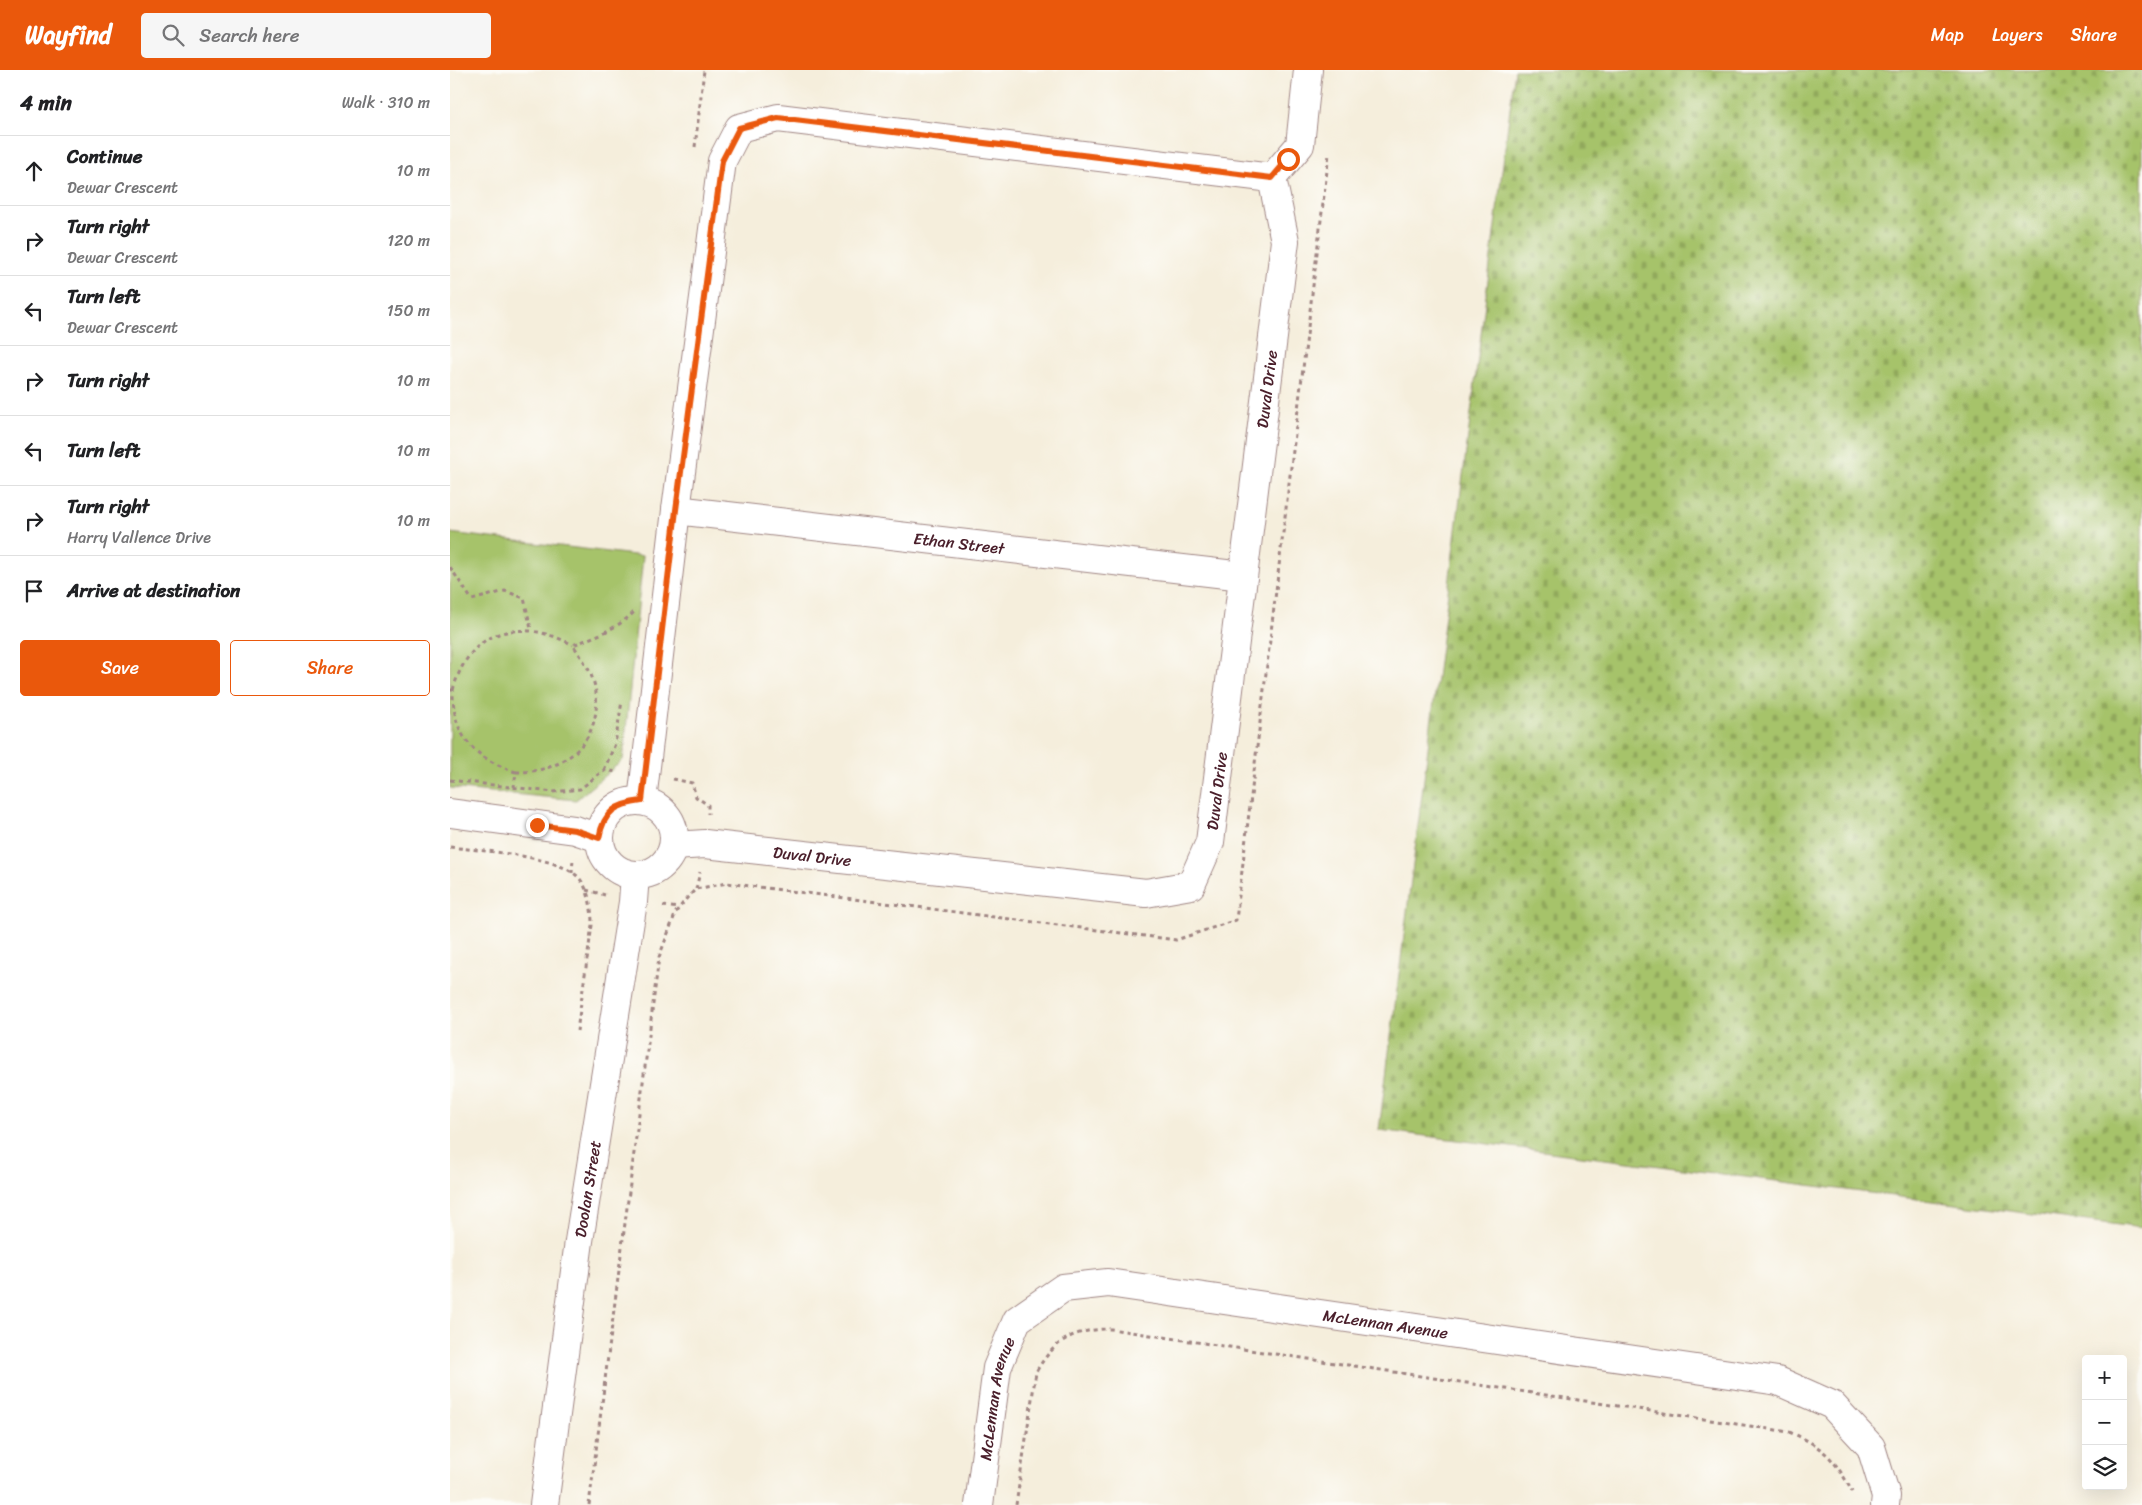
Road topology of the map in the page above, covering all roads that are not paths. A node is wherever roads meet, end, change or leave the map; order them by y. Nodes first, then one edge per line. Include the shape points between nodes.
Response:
1 (1308, 70) edge
2 (1272, 178) junction
3 (676, 510) junction
4 (1243, 576) junction
5 (642, 801) junction
6 (450, 813) edge
7 (599, 838) junction
8 (674, 846) junction
9 (635, 875) junction
10 (544, 1505) edge
11 (979, 1505) edge
12 (1885, 1505) edge

1 - 2 street via 1300,145
2 - 3 street via 778,118 739,128 722,161
2 - 4 street, Duval Drive via 1285,241
3 - 4 street, Ethan Street
3 - 5 street
4 - 8 street, Duval Drive via 1210,842 1191,885 1146,894 705,844
5 - 7 street via 623,804 612,810 602,825
5 - 8 street via 654,804 670,820
6 - 7 street via 575,830
7 - 9 street via 611,865
8 - 9 street via 658,870
9 - 10 street, Doolan Street via 579,1241
11 - 12 street, McLennan Avenue via 997,1368 1017,1320 1064,1288 1108,1283 1778,1381 1832,1404 1871,1447 1886,1496

